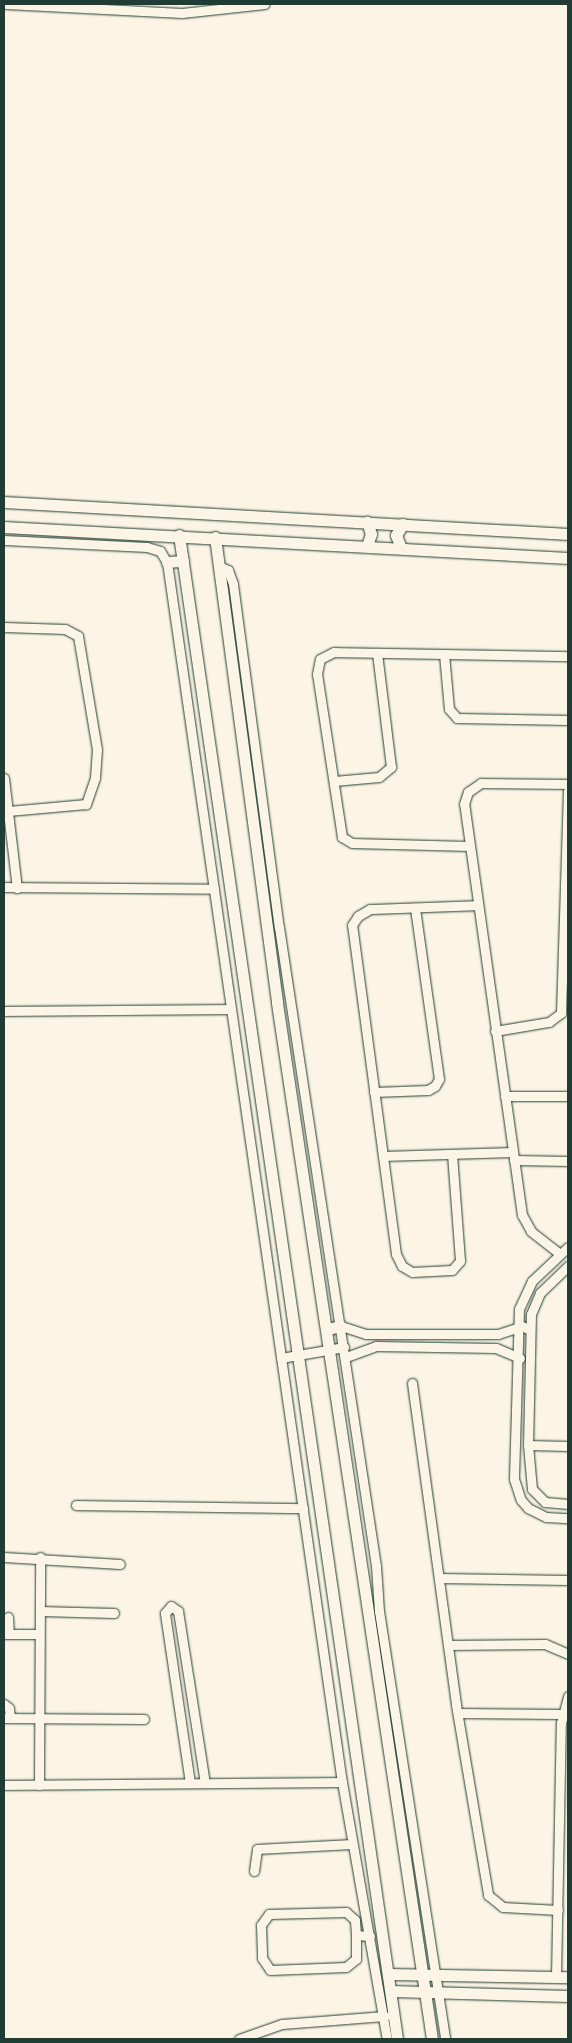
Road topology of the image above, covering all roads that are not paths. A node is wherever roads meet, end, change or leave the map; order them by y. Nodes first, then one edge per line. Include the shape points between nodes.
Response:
1 (6, 4) edge
2 (265, 4) edge
3 (4, 502) edge
4 (367, 522) junction
5 (403, 524) junction
6 (4, 527) edge
7 (568, 534) edge
8 (179, 535) junction
9 (215, 537) junction
10 (4, 540) edge
11 (367, 546) junction
12 (401, 548) junction
13 (568, 558) edge
14 (183, 561) junction
15 (167, 562) junction
16 (218, 566) junction
17 (4, 627) edge
18 (377, 653) junction
19 (444, 654) junction
20 (568, 656) edge
21 (568, 720) edge
22 (4, 778) edge
23 (334, 781) junction
24 (568, 784) edge
25 (568, 791) edge
26 (8, 811) junction
27 (469, 846) junction
28 (567, 849) edge
29 (4, 887) edge
30 (18, 888) junction
31 (214, 889) junction
32 (477, 905) junction
33 (414, 908) junction
34 (566, 961) edge
35 (230, 1009) junction
36 (4, 1011) edge
37 (495, 1030) junction
38 (374, 1092) junction
39 (505, 1096) junction
40 (568, 1096) edge
41 (452, 1154) junction
42 (384, 1156) junction
43 (513, 1156) junction
44 (568, 1161) edge
45 (568, 1247) edge
46 (560, 1254) junction
47 (568, 1266) edge
48 (341, 1326) junction
49 (517, 1326) junction
50 (327, 1329) junction
51 (530, 1330) junction
52 (344, 1347) junction
53 (331, 1349) junction
54 (298, 1355) junction
55 (516, 1356) junction
56 (529, 1356) junction
57 (346, 1357) junction
58 (281, 1358) junction
59 (412, 1383) dead end
60 (528, 1445) junction
61 (568, 1446) edge
62 (568, 1504) edge
63 (76, 1505) dead end
64 (302, 1508) junction
65 (568, 1518) edge
66 (4, 1557) edge
67 (40, 1557) junction
68 (120, 1564) dead end
69 (439, 1578) junction
70 (568, 1580) edge
71 (40, 1611) junction
72 (114, 1613) dead end
73 (9, 1617) edge
74 (6, 1634) edge
75 (40, 1634) junction
76 (448, 1646) junction
77 (568, 1654) edge
78 (568, 1696) edge
79 (4, 1704) edge
80 (194, 1708) junction
81 (179, 1711) junction
82 (458, 1713) junction
83 (562, 1714) junction
84 (40, 1717) junction
85 (7, 1718) edge
86 (144, 1719) dead end
87 (564, 1774) edge
88 (342, 1782) junction
89 (190, 1783) junction
90 (205, 1783) junction
91 (39, 1784) junction
92 (4, 1785) edge
93 (352, 1844) junction
94 (254, 1871) dead end
95 (558, 1910) junction
96 (356, 1936) junction
97 (370, 1936) junction
98 (388, 1974) junction
99 (422, 1974) junction
100 (435, 1974) junction
101 (459, 1975) junction
102 (556, 1976) junction
103 (568, 1977) edge
104 (390, 1991) junction
105 (425, 1992) junction
106 (438, 1992) junction
107 (458, 1993) junction
108 (568, 1996) edge
109 (384, 2016) junction
110 (239, 2039) edge
111 (387, 2039) edge
112 (397, 2039) edge
113 (432, 2039) edge
114 (445, 2039) edge

1 - 2 street via 172,14
3 - 4 street
4 - 5 street
4 - 11 street via 371,534
5 - 7 street
5 - 12 street via 396,535
6 - 8 street
8 - 9 street
8 - 14 street
9 - 11 street
9 - 16 street
10 - 15 street via 148,547 160,551
11 - 12 street
12 - 13 street
14 - 15 street
14 - 54 street
15 - 31 street
16 - 48 street via 228,570 233,584 279,927
16 - 50 street via 277,1003
17 - 26 street via 65,629 78,636 97,749 95,778 86,804
18 - 19 street
18 - 23 street via 391,768 379,777
18 - 23 street via 334,652 326,654 317,666
19 - 20 street
19 - 21 street via 449,709 458,718
22 - 26 street
23 - 27 street via 340,832 347,841
24 - 27 street via 477,784 468,792 464,804
25 - 28 street
26 - 30 street
27 - 32 street
28 - 34 street
29 - 30 street
30 - 31 street
31 - 35 street
32 - 33 street
32 - 37 street
33 - 38 street via 366,911 352,925
33 - 38 street via 439,1079 432,1089
34 - 37 street via 558,1018
35 - 36 street
35 - 58 street
37 - 39 street
38 - 42 street
39 - 40 street
39 - 43 street
41 - 42 street
41 - 42 street via 460,1260 452,1270 412,1272 402,1266 396,1254
41 - 43 street
43 - 44 street
43 - 46 street via 524,1221 531,1232
45 - 46 street
46 - 49 street via 527,1288
47 - 51 street via 537,1298
48 - 49 street via 366,1334 493,1334
48 - 50 street
48 - 52 street
49 - 51 street
49 - 55 street
50 - 53 street
51 - 56 street
52 - 53 street
52 - 57 street
53 - 54 street
53 - 99 street
54 - 58 street
54 - 98 street
55 - 56 street
55 - 57 street via 496,1348 376,1346
55 - 65 street via 516,1490 520,1500 538,1514
56 - 60 street
57 - 100 street via 376,1566 379,1611
58 - 64 street
59 - 69 street
60 - 61 street
60 - 62 street via 532,1489 545,1502
63 - 64 street
64 - 88 street
66 - 67 street
67 - 68 street
67 - 71 street
69 - 70 street
69 - 76 street
71 - 72 street
71 - 75 street
73 - 74 street
74 - 75 street
75 - 84 street
76 - 77 street via 545,1644
76 - 82 street
78 - 83 street
79 - 85 street via 9,1708
80 - 81 street
80 - 81 street via 178,1611 171,1606 165,1613
80 - 90 street
81 - 89 street
82 - 83 street
82 - 95 street via 488,1895 503,1907
83 - 87 street
84 - 85 street
84 - 86 street
84 - 91 street
87 - 95 street
88 - 90 street
88 - 93 street
89 - 90 street
89 - 91 street
91 - 92 street
93 - 94 street via 258,1849
93 - 97 street
95 - 102 street
96 - 96 street via 356,1959 346,1967 270,1970 262,1958 261,1925 269,1914 346,1912 355,1920
96 - 97 street
97 - 109 street
98 - 99 street
98 - 104 street
99 - 100 street
99 - 105 street
100 - 101 street
100 - 106 street
101 - 102 street
101 - 107 street
102 - 103 street
104 - 105 street
104 - 112 street
105 - 106 street
105 - 113 street
106 - 107 street
106 - 114 street
107 - 108 street
109 - 110 street via 282,2024
109 - 111 street

